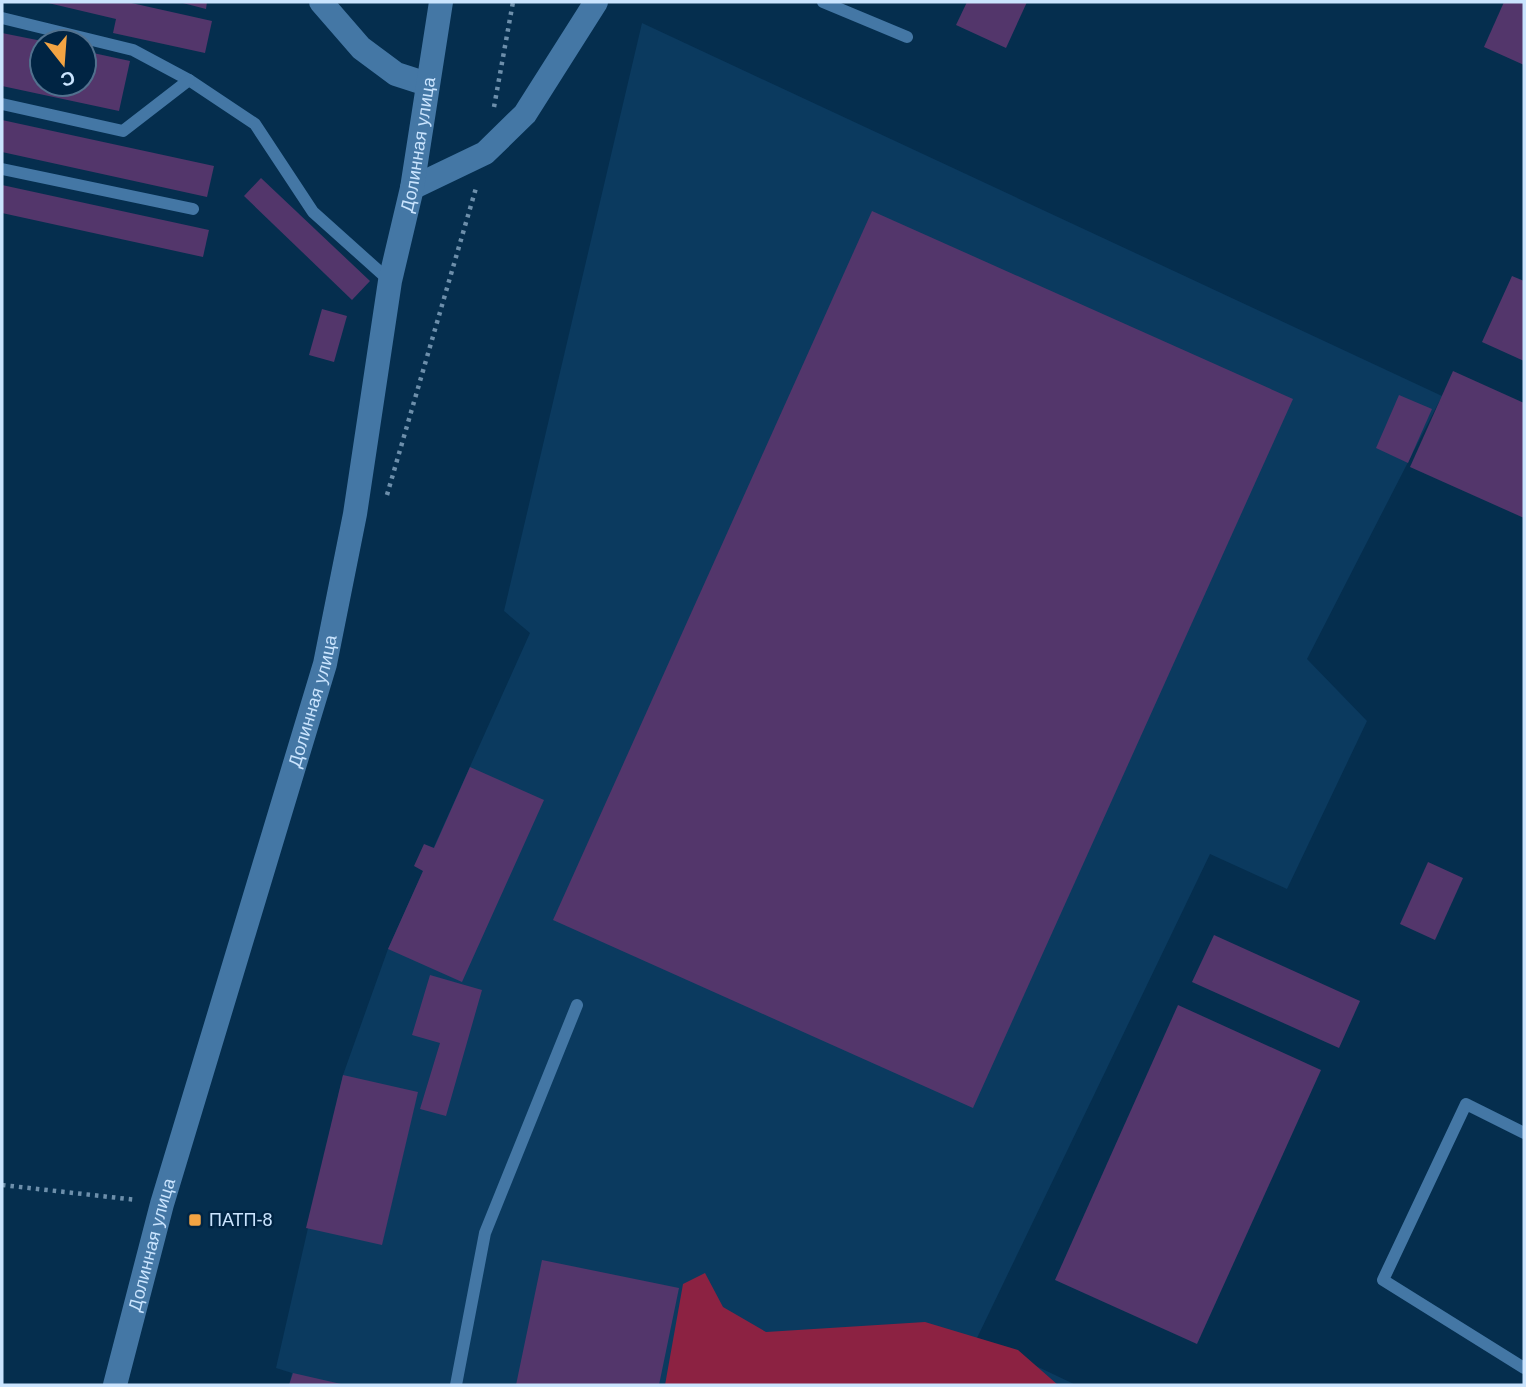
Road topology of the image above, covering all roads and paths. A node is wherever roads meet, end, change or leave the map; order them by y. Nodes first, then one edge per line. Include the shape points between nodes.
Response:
1 (321, 2) edge
2 (441, 2) edge
3 (513, 2) edge
4 (596, 2) edge
5 (823, 2) edge
6 (2, 18) edge
7 (907, 37) dead end
8 (188, 80) junction
9 (427, 84) junction
10 (2, 104) edge
11 (493, 112) dead end
12 (485, 153) junction
13 (2, 169) edge
14 (412, 188) junction
15 (193, 209) dead end
16 (390, 281) junction
17 (384, 503) dead end
18 (577, 1005) dead end
19 (1524, 1133) edge
20 (2, 1185) edge
21 (162, 1204) junction
22 (1524, 1368) edge
23 (116, 1385) edge
24 (456, 1385) edge

1 - 9 street via 361,48 397,74
2 - 9 street, Долинная улица
3 - 11 path
4 - 12 street via 525,114
5 - 7 lane
6 - 8 lane via 133,50
8 - 10 lane via 123,131
8 - 16 lane via 255,124 313,212
9 - 14 street, Долинная улица
12 - 14 street
12 - 17 path
13 - 15 lane
14 - 16 street, Долинная улица
16 - 21 street, Долинная улица via 355,514 325,663
18 - 24 lane via 485,1233
19 - 22 lane via 1466,1104 1383,1280
20 - 21 path
21 - 23 street, Долинная улица

